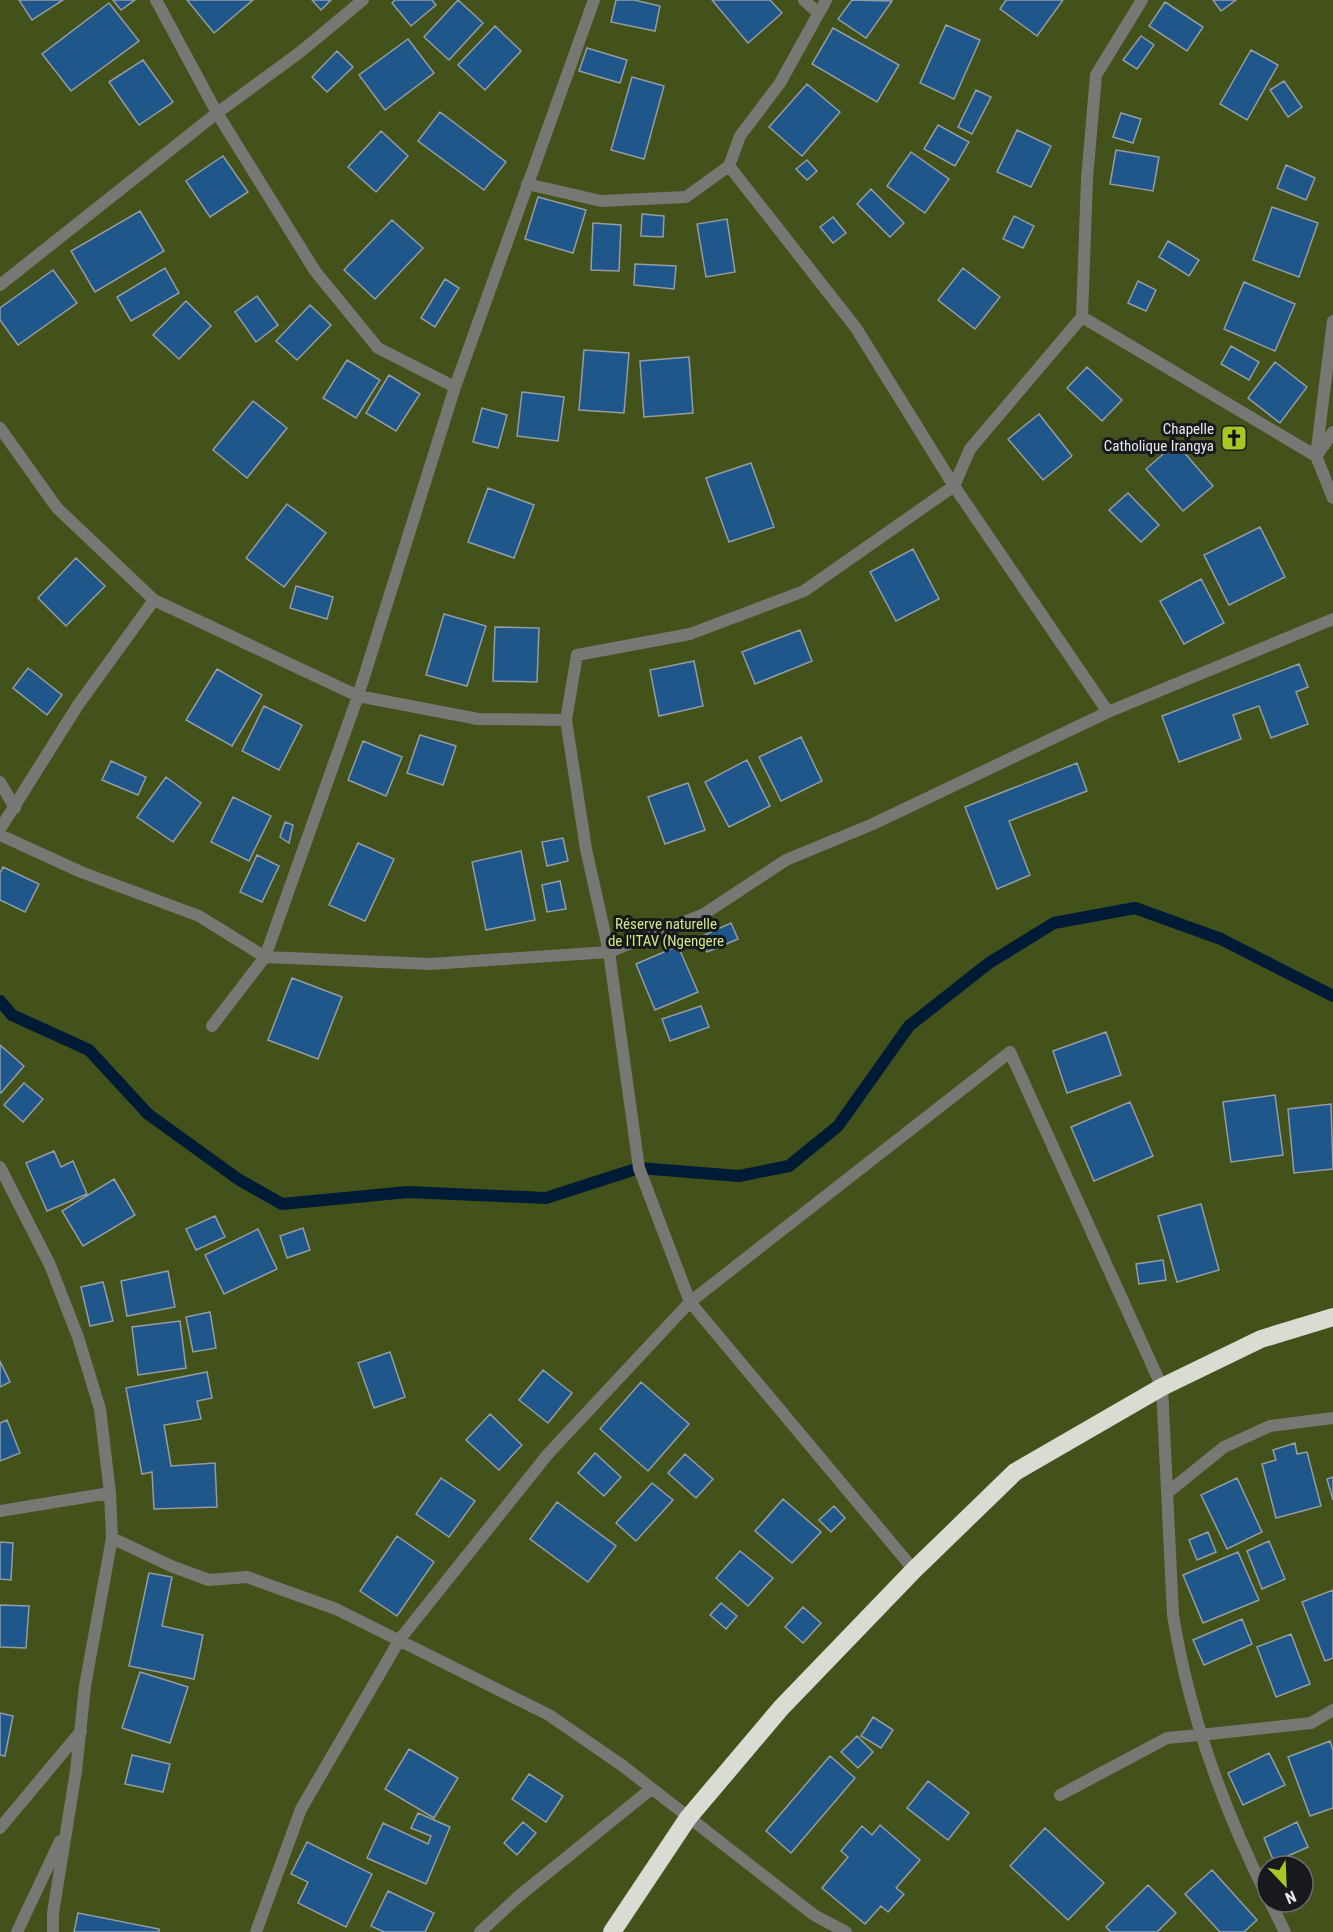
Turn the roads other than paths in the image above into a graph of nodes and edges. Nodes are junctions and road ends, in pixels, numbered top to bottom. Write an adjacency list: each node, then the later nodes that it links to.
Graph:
1 (156, 0): 8 (street)
2 (363, 0): 8 (street)
3 (594, 0): 10 (street)
4 (804, 0): 7 (street)
5 (826, 0): 7 (street)
6 (1142, 0): 12 (street)
7 (818, 13): 9 (street)
8 (217, 113): 11 (street); 14 (street)
9 (729, 166): 10 (street); 18 (street)
10 (527, 184): 14 (street)
11 (0, 285)
12 (1082, 316): 17 (street); 18 (street)
13 (1333, 321): 17 (street)
14 (455, 387): 22 (street)
15 (0, 428): 20 (street)
16 (1333, 432): 17 (street)
17 (1316, 456): 19 (street)
18 (954, 486): 23 (street); 24 (street)
19 (1333, 498)
20 (154, 600): 22 (street); 26 (street)
21 (1333, 619): 23 (street)
22 (358, 696): 24 (street); 30 (street)
23 (1108, 711): 29 (street)
24 (566, 720): 29 (street)
25 (0, 782): 26 (street)
26 (15, 808): 27 (street)
27 (0, 830)
28 (0, 836): 30 (street)
29 (609, 952): 30 (street); 33 (street)
30 (265, 957): 31 (street)
31 (213, 1026)
32 (0, 1167): 37 (street)
33 (690, 1302): 35 (street); 41 (street); 42 (street)
34 (1333, 1317): 35 (highway)
35 (1162, 1387): 38 (street); 41 (highway)
36 (1333, 1418): 38 (street)
37 (110, 1493): 39 (street); 40 (street)
38 (1167, 1493): 45 (street)
39 (0, 1511)
40 (112, 1538): 42 (street); 44 (street)
41 (914, 1570): 48 (highway)
42 (400, 1639): 46 (street); 55 (street)
43 (1333, 1710): 45 (street)
44 (81, 1731): 49 (street); 50 (street)
45 (1200, 1735): 47 (street); 51 (street)
46 (651, 1789): 48 (street); 56 (street)
47 (1060, 1795)
48 (688, 1818): 57 (highway); 58 (street)
49 (66, 1826): 53 (street); 54 (street)
50 (0, 1827)
51 (1255, 1871)
52 (1276, 1914): 59 (street)
53 (17, 1932)
54 (53, 1932)
55 (256, 1932)
56 (480, 1932)
57 (612, 1932)
58 (846, 1932)
59 (1285, 1932)

